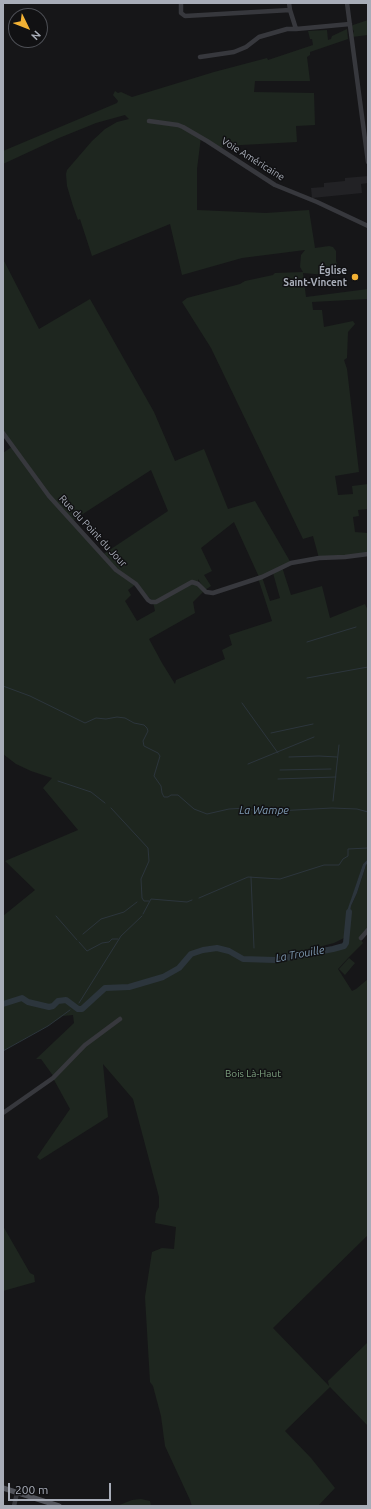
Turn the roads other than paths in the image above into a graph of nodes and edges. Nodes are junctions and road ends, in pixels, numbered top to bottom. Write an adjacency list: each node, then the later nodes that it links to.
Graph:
1 (181, 3): 4 (street)
2 (289, 3): 4 (street)
3 (347, 3): 5 (street)
4 (290, 10): 6 (street)
5 (350, 24): 6 (street); 9 (street)
6 (296, 29): 7 (street)
7 (200, 57)
8 (149, 121): 10 (street, Voie Américaine)
9 (368, 162)
10 (368, 226)
11 (3, 433): 12 (street, Rue du Point du Jour)
12 (368, 554)
13 (368, 930): 14 (street)
14 (361, 938)
15 (120, 1019): 16 (street)
16 (3, 1113)
17 (3, 1488): 18 (main road)
18 (17, 1493): 19 (street); 20 (main road)
19 (14, 1506)
20 (59, 1506)

